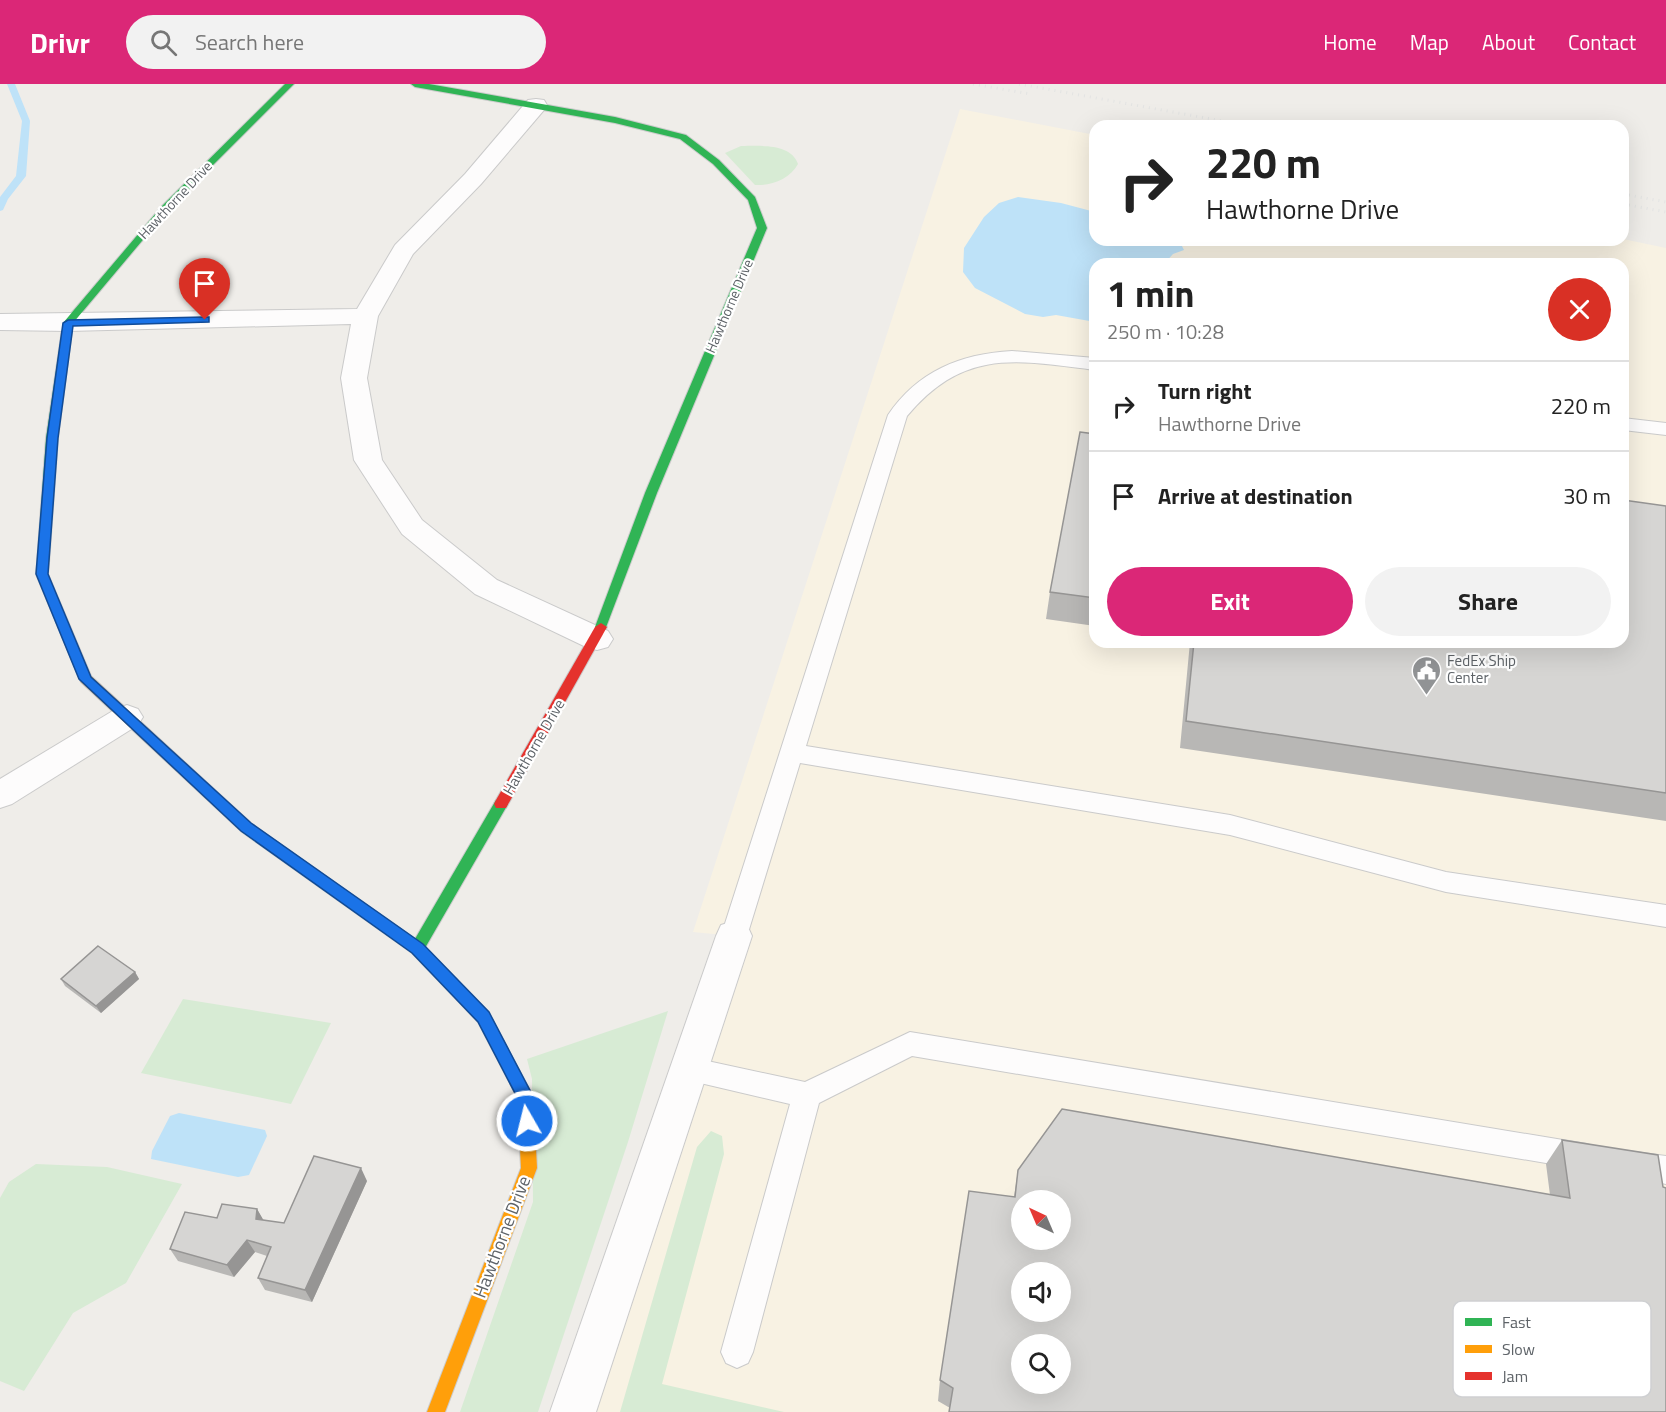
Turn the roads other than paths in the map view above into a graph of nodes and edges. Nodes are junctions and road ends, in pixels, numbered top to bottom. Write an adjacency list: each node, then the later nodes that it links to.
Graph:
1 (290, 84): 6 (street, Hawthorne Drive)
2 (415, 84): 3 (street, Hawthorne Drive)
3 (536, 105): 4 (street); 10 (street, Hawthorne Drive)
4 (365, 316): 6 (street); 10 (street)
5 (0, 322): 6 (street)
6 (68, 323): 11 (street, Hawthorne Drive)
7 (1089, 363): 12 (lane)
8 (1629, 425): 9 (lane)
9 (1666, 429)
10 (597, 639): 16 (street, Hawthorne Drive)
11 (126, 717): 13 (street); 16 (street, Hawthorne Drive)
12 (792, 753): 14 (lane); 15 (lane)
13 (0, 795)
14 (1666, 916)
15 (734, 936): 17 (street)
16 (417, 949): 21 (street, Hawthorne Drive)
17 (689, 1069): 18 (lane); 22 (street)
18 (807, 1095): 19 (lane); 20 (lane)
19 (1666, 1170)
20 (736, 1352)
21 (436, 1412)
22 (573, 1412)

